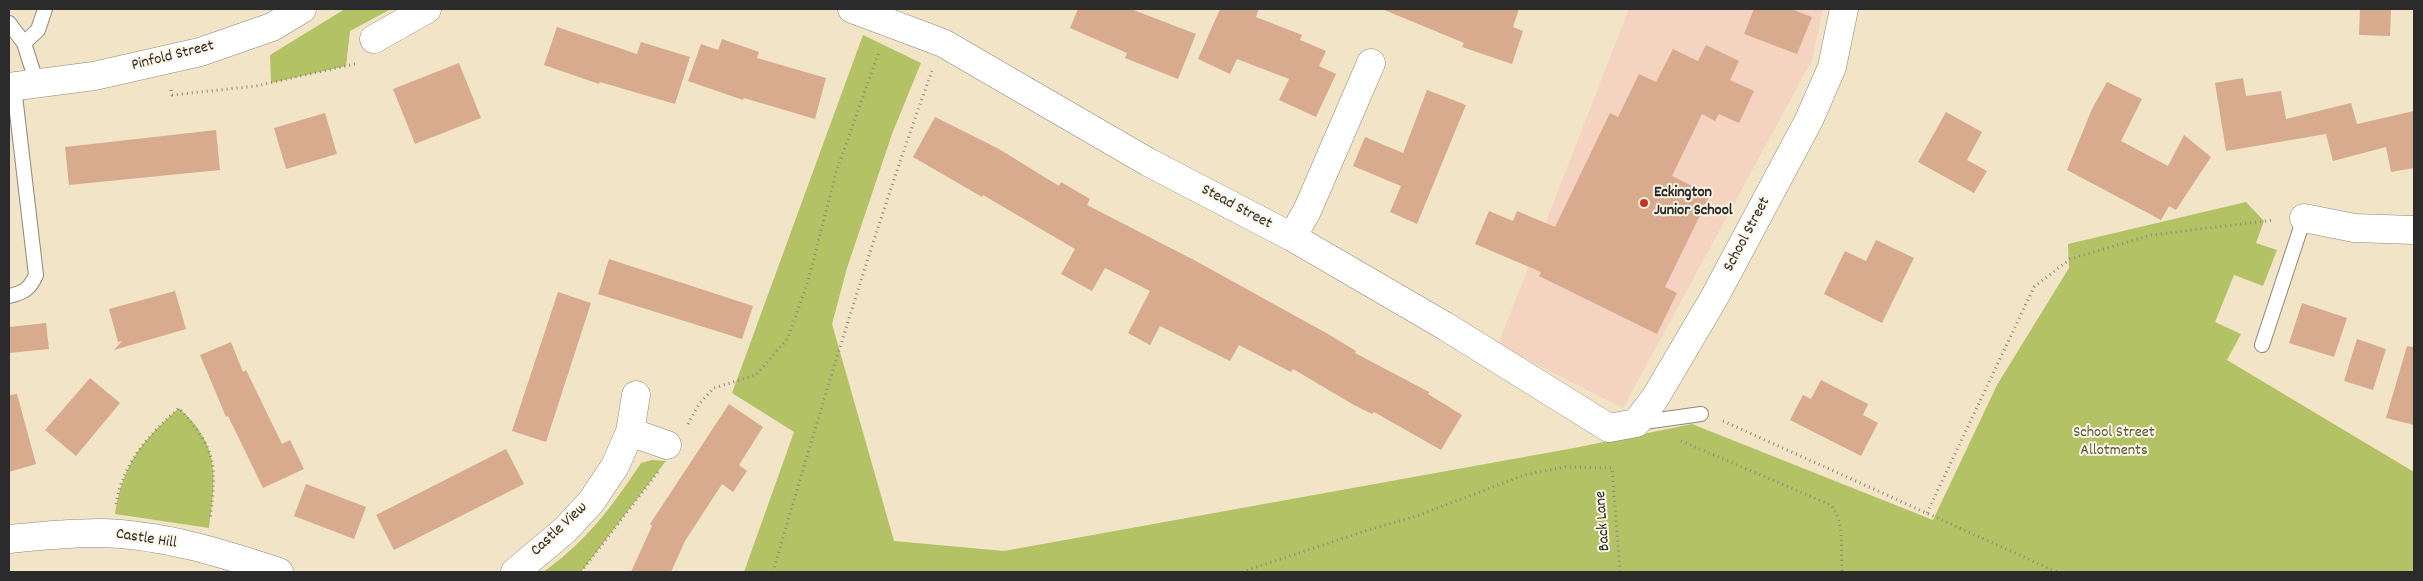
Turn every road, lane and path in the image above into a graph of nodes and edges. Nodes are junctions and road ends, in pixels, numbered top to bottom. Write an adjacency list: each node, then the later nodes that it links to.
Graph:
1 (45, 9): 10 (lane)
2 (302, 9): 11 (street, Pinfold Street)
3 (427, 9): 8 (street)
4 (852, 9): 7 (street, Stead Street)
5 (1844, 9): 21 (street, School Street)
6 (9, 23): 10 (lane)
7 (889, 23): 9 (street, Stead Street); 23 (path)
8 (374, 39): 11 (path)
9 (943, 42): 16 (street, Stead Street); 31 (path)
10 (24, 43): 13 (lane)
11 (164, 60): 13 (street, Pinfold Street)
12 (1371, 63): 16 (street)
13 (20, 86): 17 (lane)
14 (2304, 218): 15 (street); 18 (lane); 24 (path)
15 (2414, 230)
16 (1292, 237): 21 (street, Stead Street)
17 (9, 296)
18 (2262, 345)
19 (636, 394): 22 (street, Castle View)
20 (1701, 414): 21 (lane); 24 (path)
21 (1636, 423): 34 (path)
22 (630, 432): 23 (street); 29 (street, Castle View)
23 (671, 448): 30 (path)
24 (1927, 514): 35 (path)
25 (112, 534): 26 (street, Castle Hill); 27 (street, Castle Hill); 27 (path)
26 (9, 539)
27 (206, 550): 28 (street, Castle Hill)
28 (279, 572)
29 (515, 572)
30 (581, 572)
31 (773, 572)
32 (1242, 572): 33 (path, Back Lane)
33 (1620, 572)
34 (1842, 572)
35 (2056, 572)

